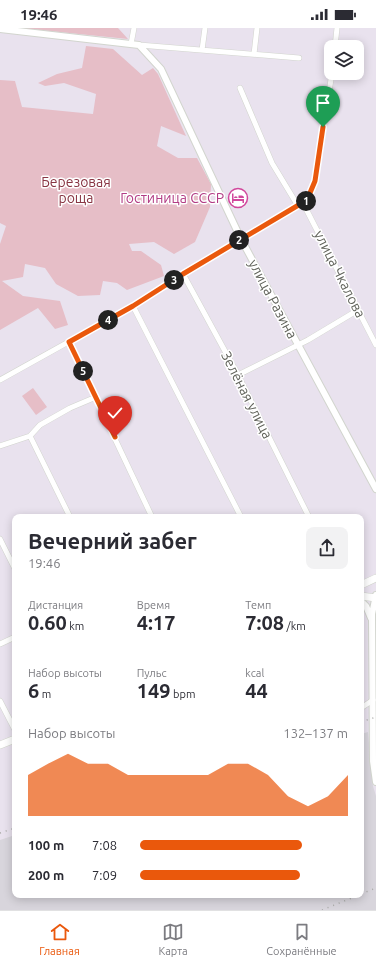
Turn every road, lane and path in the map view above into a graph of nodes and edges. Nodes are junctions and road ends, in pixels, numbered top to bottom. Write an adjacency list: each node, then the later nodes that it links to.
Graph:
1 (134, 28): 7 (street)
2 (205, 28): 9 (street)
3 (257, 28): 10 (street)
4 (337, 28): 6 (street)
5 (0, 29): 7 (street)
6 (336, 40)
7 (131, 44): 8 (street)
8 (139, 45): 9 (street); 16 (street, улица Разина)
9 (202, 50): 10 (street)
10 (254, 54): 11 (street)
11 (299, 58)
12 (331, 80): 14 (street)
13 (240, 88): 15 (street)
14 (303, 203): 15 (street); 19 (street, улица Чкалова)
15 (298, 206): 16 (street)
16 (240, 239): 17 (street); 21 (street, улица Разина)
17 (183, 274): 18 (street); 23 (street, Зелёная улица)
18 (133, 306): 20 (street); 31 (street)
19 (358, 310): 21 (street); 22 (street, улица Чкалова)
20 (69, 342): 24 (street); 25 (street)
21 (298, 345): 23 (street); 28 (street, улица Разина)
22 (376, 345)
23 (238, 375): 32 (street, Зелёная улица)
24 (0, 379)
25 (96, 397): 26 (street); 30 (street)
26 (30, 436): 27 (street); 29 (street)
27 (0, 446)
28 (376, 489)
29 (69, 514)
30 (151, 514)
31 (239, 514)
32 (308, 514)
33 (0, 539): 34 (street)
34 (12, 563)
35 (376, 578): 36 (main road)
36 (364, 584)
37 (364, 596): 38 (main road)
38 (376, 597): 41 (street)
39 (364, 604): 41 (street)
40 (376, 612): 41 (street)
41 (373, 624): 44 (street)
42 (12, 638): 43 (street)
43 (0, 644)
44 (373, 700): 46 (street); 50 (street)
45 (0, 701): 47 (street)
46 (364, 706)
47 (12, 724)
48 (12, 740): 49 (main road)
49 (0, 745)
50 (376, 782)

